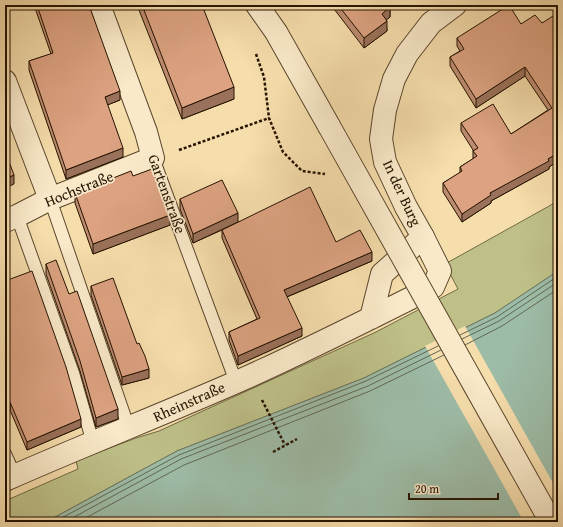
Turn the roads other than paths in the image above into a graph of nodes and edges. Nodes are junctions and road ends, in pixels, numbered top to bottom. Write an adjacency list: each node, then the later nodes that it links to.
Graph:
1 (99, 5): 5 (street, Gartenstraße)
2 (257, 5): 15 (street, bridge)
3 (455, 5): 8 (street, In der Burg)
4 (5, 80): 6 (street)
5 (163, 155): 6 (street, Hochstraße); 10 (lane, Gartenstraße)
6 (50, 200): 7 (street, Hochstraße); 11 (lane)
7 (11, 218): 12 (lane)
8 (422, 237): 9 (street); 9 (street, Rheinstraße)
9 (371, 318): 10 (street, Rheinstraße)
10 (243, 379): 11 (street, Rheinstraße)
11 (129, 428): 12 (street, Rheinstraße)
12 (93, 443): 14 (street, Rheinstraße)
13 (5, 454): 14 (lane)
14 (10, 478)
15 (551, 522)

